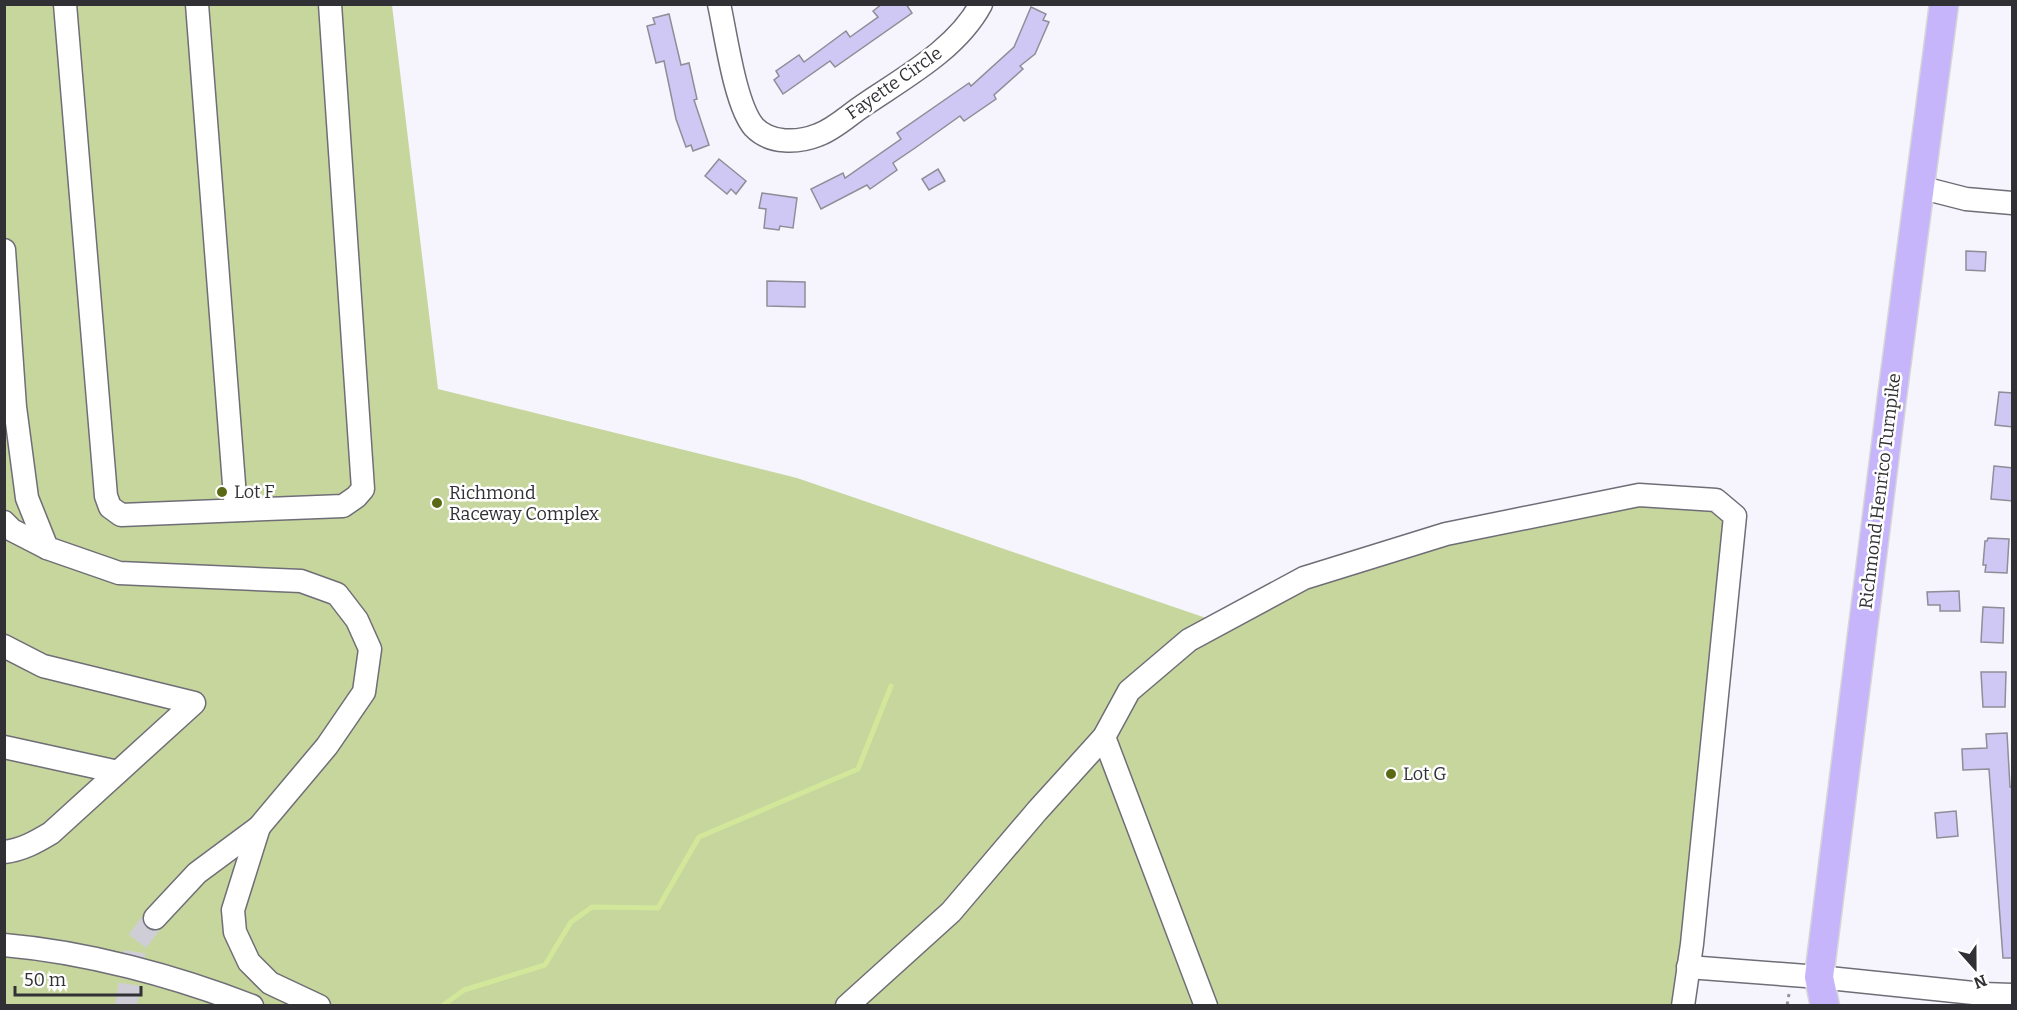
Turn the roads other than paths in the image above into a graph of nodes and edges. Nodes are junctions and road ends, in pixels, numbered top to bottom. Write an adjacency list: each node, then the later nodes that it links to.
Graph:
1 (65, 4): 10 (street)
2 (197, 4): 10 (street)
3 (330, 4): 10 (street)
4 (719, 4): 5 (street, Fayette Circle)
5 (981, 4)
6 (1944, 4): 7 (main road, Richmond Henrico Turnpike)
7 (1919, 187): 8 (street); 22 (main road, Richmond Henrico Turnpike)
8 (2013, 203)
9 (4, 250): 12 (street)
10 (236, 510)
11 (4, 522): 12 (street)
12 (47, 548): 17 (street)
13 (4, 646): 16 (street)
14 (1104, 737): 21 (street); 27 (street); 28 (street)
15 (4, 747): 16 (street)
16 (117, 772): 18 (street)
17 (259, 827): 19 (street); 26 (street)
18 (4, 852)
19 (155, 918)
20 (4, 945): 25 (street)
21 (1688, 967): 22 (street); 29 (street)
22 (1819, 977): 24 (street); 30 (main road, Richmond Henrico Turnpike); 31 (main road, Richmond Henrico Turnpike)
23 (2013, 995): 24 (street)
24 (1982, 1000)
25 (252, 1005)
26 (319, 1005)
27 (847, 1005)
28 (1206, 1005)
29 (1683, 1005)
30 (1804, 1005)
31 (1825, 1005)

